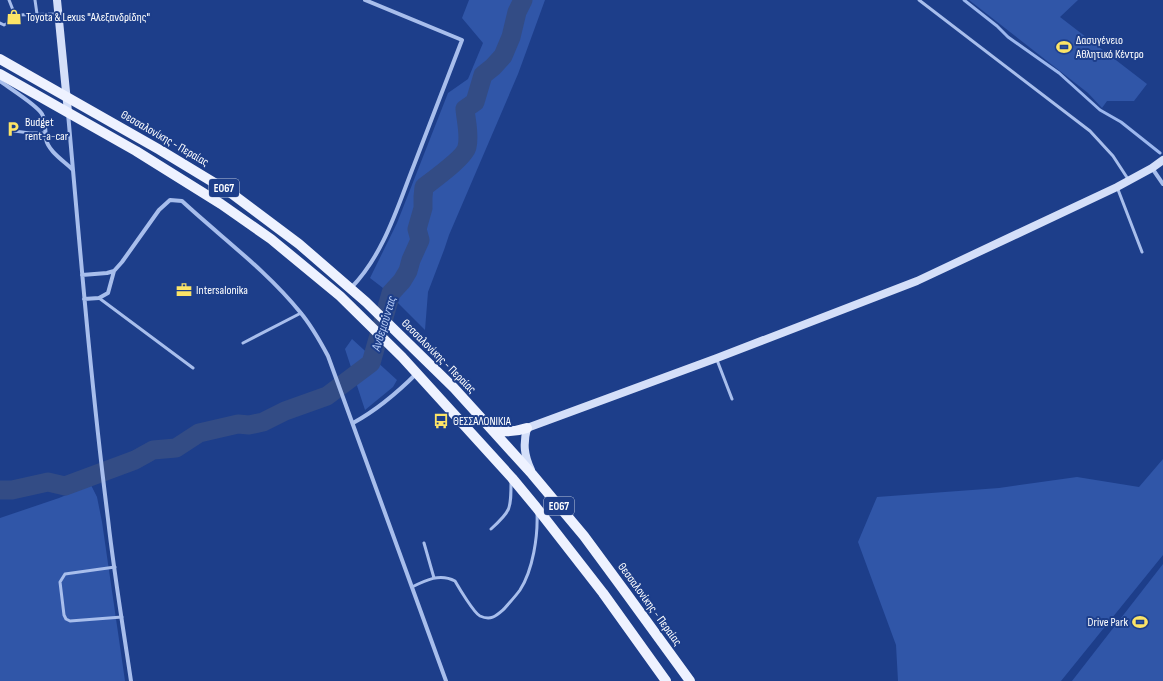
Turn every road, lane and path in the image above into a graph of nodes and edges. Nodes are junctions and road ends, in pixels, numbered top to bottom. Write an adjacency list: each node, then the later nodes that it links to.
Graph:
1 (9, 0): 8 (lane)
2 (35, 0): 6 (lane)
3 (57, 0): 7 (street)
4 (365, 0): 26 (street)
5 (918, 0): 20 (lane)
6 (37, 14): 7 (lane); 8 (lane)
7 (58, 14): 13 (street)
8 (15, 15): 9 (lane)
9 (0, 23)
10 (0, 59): 13 (main road, Θεσσαλονίκης - Περαίας / ΕΟ67)
11 (0, 74): 14 (main road, ΕΟ67)
12 (0, 81): 16 (street)
13 (66, 96): 14 (street); 26 (main road, Θεσσαλονίκης - Περαίας / ΕΟ67)
14 (68, 112): 19 (street); 33 (main road, ΕΟ67)
15 (14, 132): 16 (lane)
16 (46, 133): 19 (street)
17 (1163, 160): 18 (street)
18 (1152, 168): 20 (street); 21 (street)
19 (72, 169): 25 (street)
20 (1128, 181): 22 (street)
21 (1163, 184)
22 (1117, 187): 23 (lane); 31 (street)
23 (1142, 252)
24 (114, 271): 25 (street); 27 (street); 29 (street)
25 (82, 274): 28 (street)
26 (350, 288): 36 (main road, Θεσσαλονίκης - Περαίας / ΕΟ67)
27 (99, 298): 28 (street); 32 (lane)
28 (84, 299): 43 (street)
29 (301, 313): 30 (lane); 35 (street)
30 (243, 343)
31 (717, 358): 34 (lane); 37 (street)
32 (193, 368)
33 (417, 373): 35 (street); 39 (main road, ΕΟ67)
34 (732, 399)
35 (353, 423): 45 (street)
36 (492, 428): 37 (main road); 38 (main road, Θεσσαλονίκης - Περαίας / ΕΟ67)
37 (527, 428): 38 (street)
38 (532, 474): 50 (main road, Θεσσαλονίκης - Περαίας / ΕΟ67)
39 (512, 478): 40 (main road, ΕΟ67); 41 (lane)
40 (536, 507): 44 (lane); 49 (main road, ΕΟ67)
41 (490, 529)
42 (424, 543): 44 (lane)
43 (115, 567): 46 (street); 46 (lane)
44 (434, 578): 45 (lane)
45 (412, 587): 48 (street)
46 (122, 617): 47 (street)
47 (131, 681)
48 (446, 681)
49 (666, 681)
50 (690, 681)

